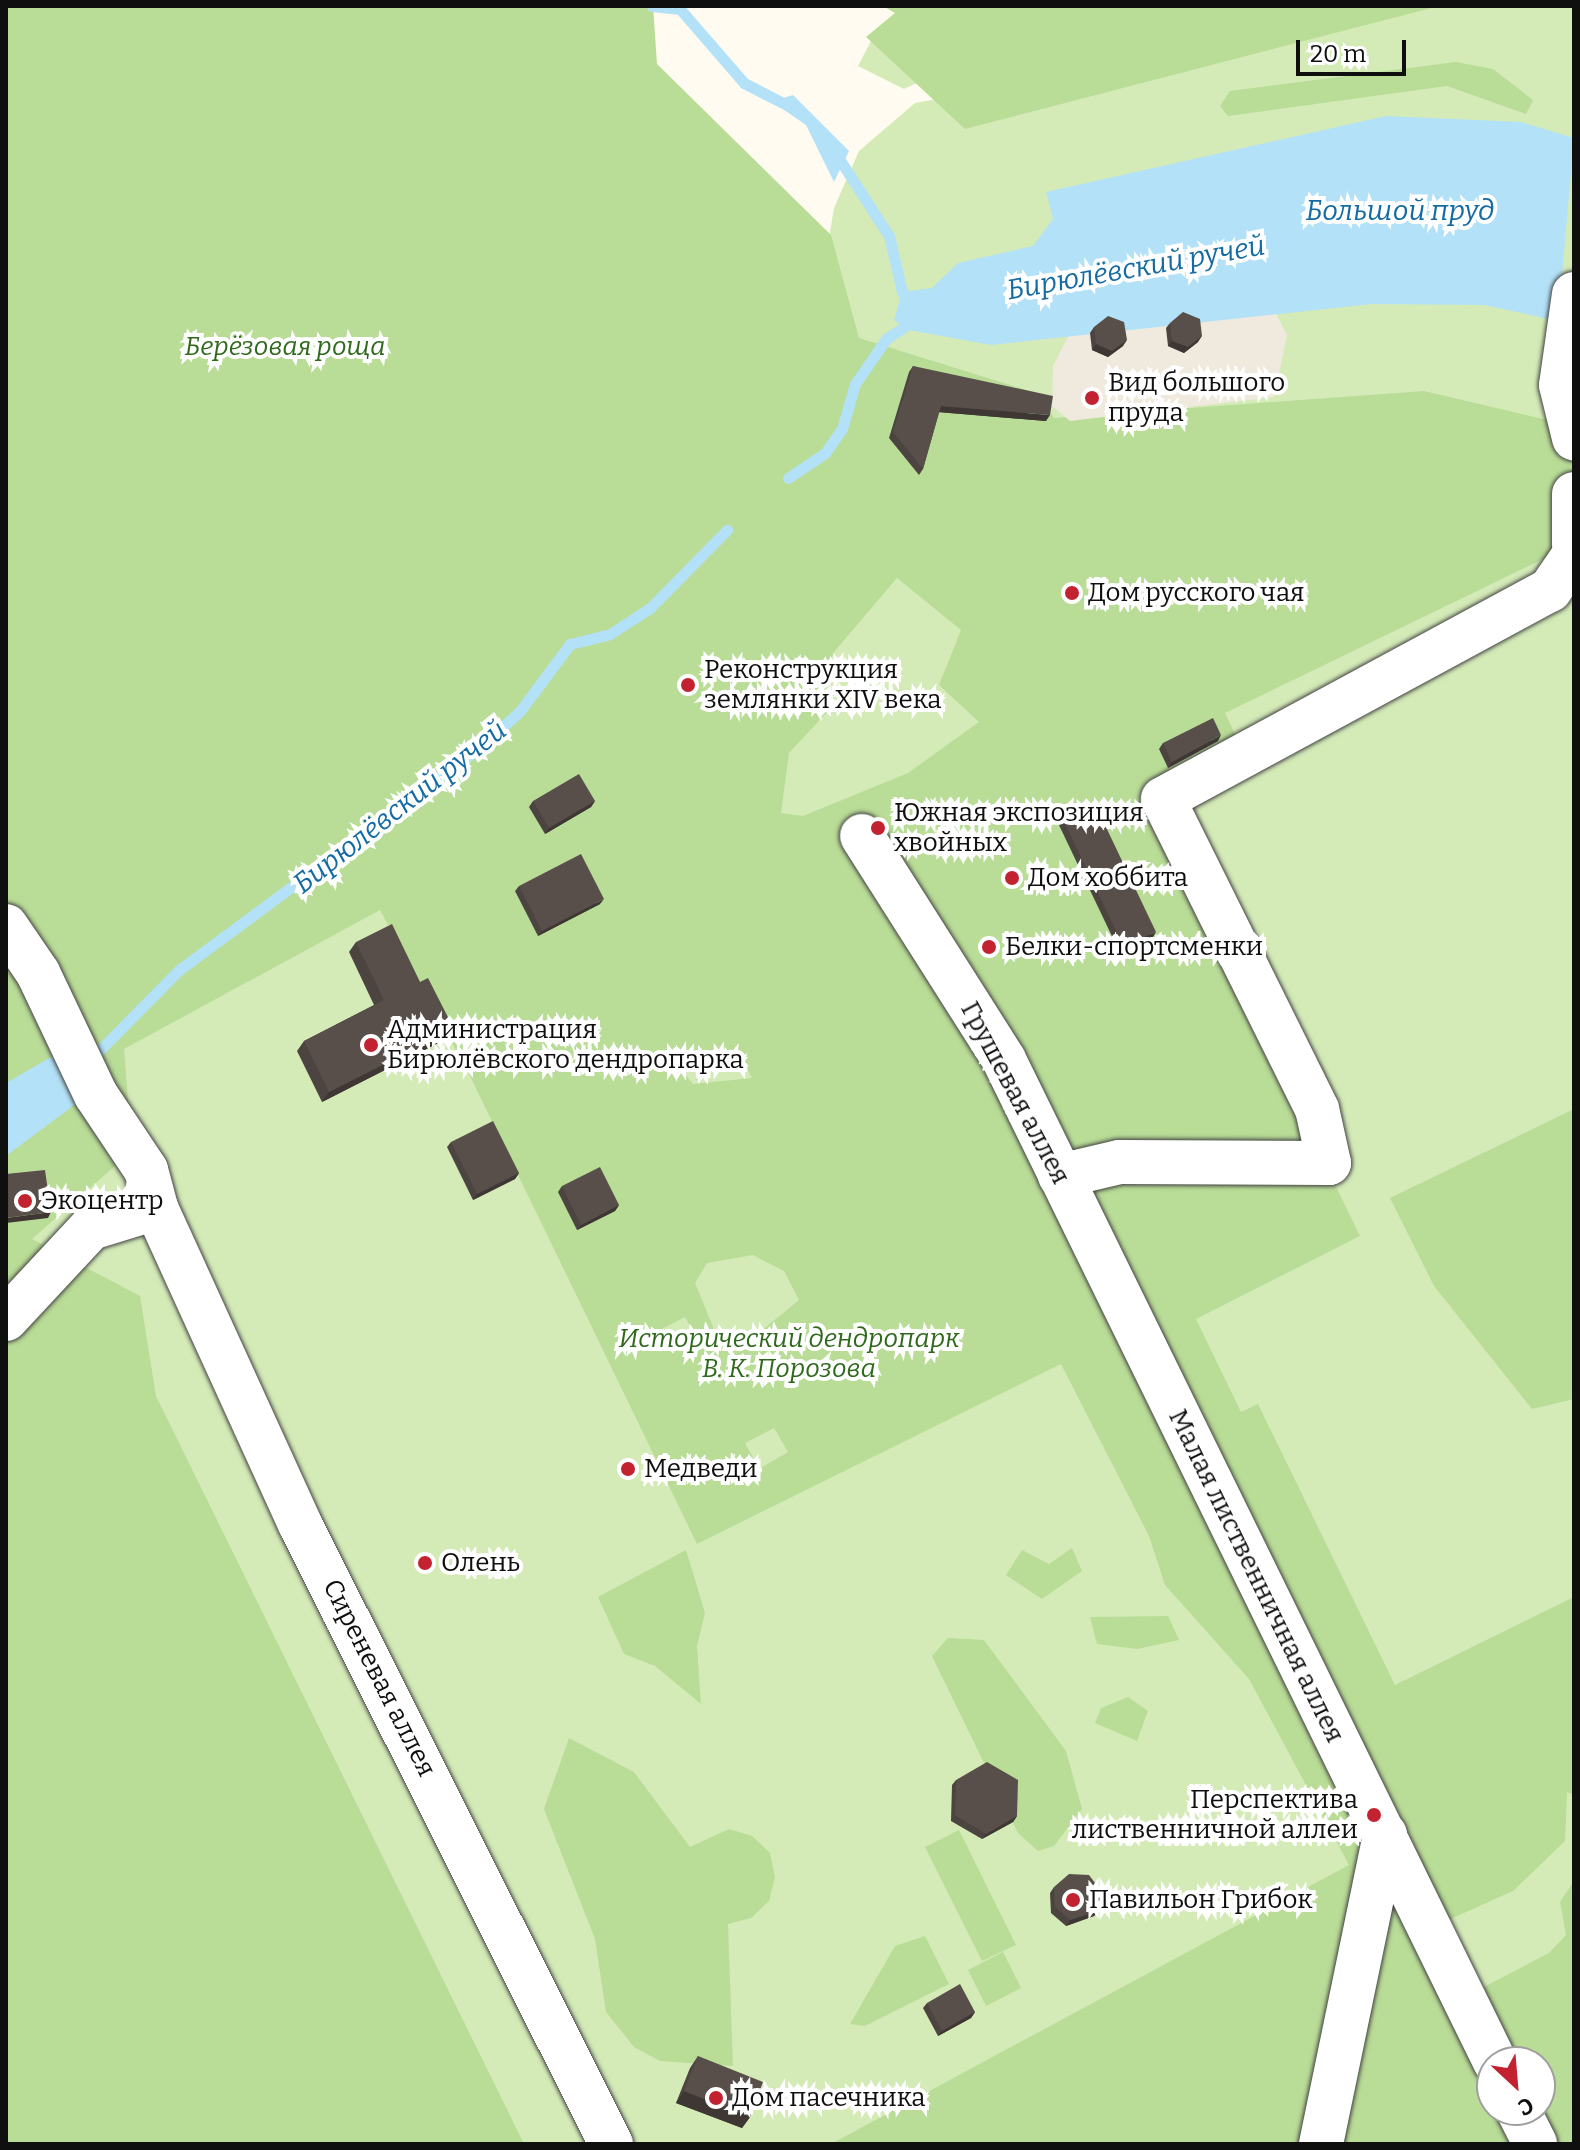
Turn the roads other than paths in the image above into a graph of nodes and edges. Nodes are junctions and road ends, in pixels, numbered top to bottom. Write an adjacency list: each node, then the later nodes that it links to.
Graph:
1 (1574, 294): 2 (lane)
2 (1574, 438)
3 (1574, 494): 4 (lane)
4 (1574, 545)
5 (1574, 555): 8 (lane)
6 (862, 836): 8 (lane, Грушевая аллея)
7 (6, 926): 9 (lane, Сиреневая аллея)
8 (1060, 1176): 12 (lane, Грушевая аллея)
9 (156, 1208): 10 (lane); 11 (lane, Сиреневая аллея)
10 (91, 1228): 11 (lane); 13 (lane)
11 (183, 1258): 17 (lane, Сиреневая аллея)
12 (1128, 1316): 14 (lane, Малая лиственничная аллея)
13 (6, 1319)
14 (1385, 1835): 15 (lane, Малая лиственничная аллея); 18 (lane)
15 (1487, 2046)
16 (1526, 2126): 19 (lane)
17 (611, 2144)
18 (1321, 2144)
19 (1535, 2144)

